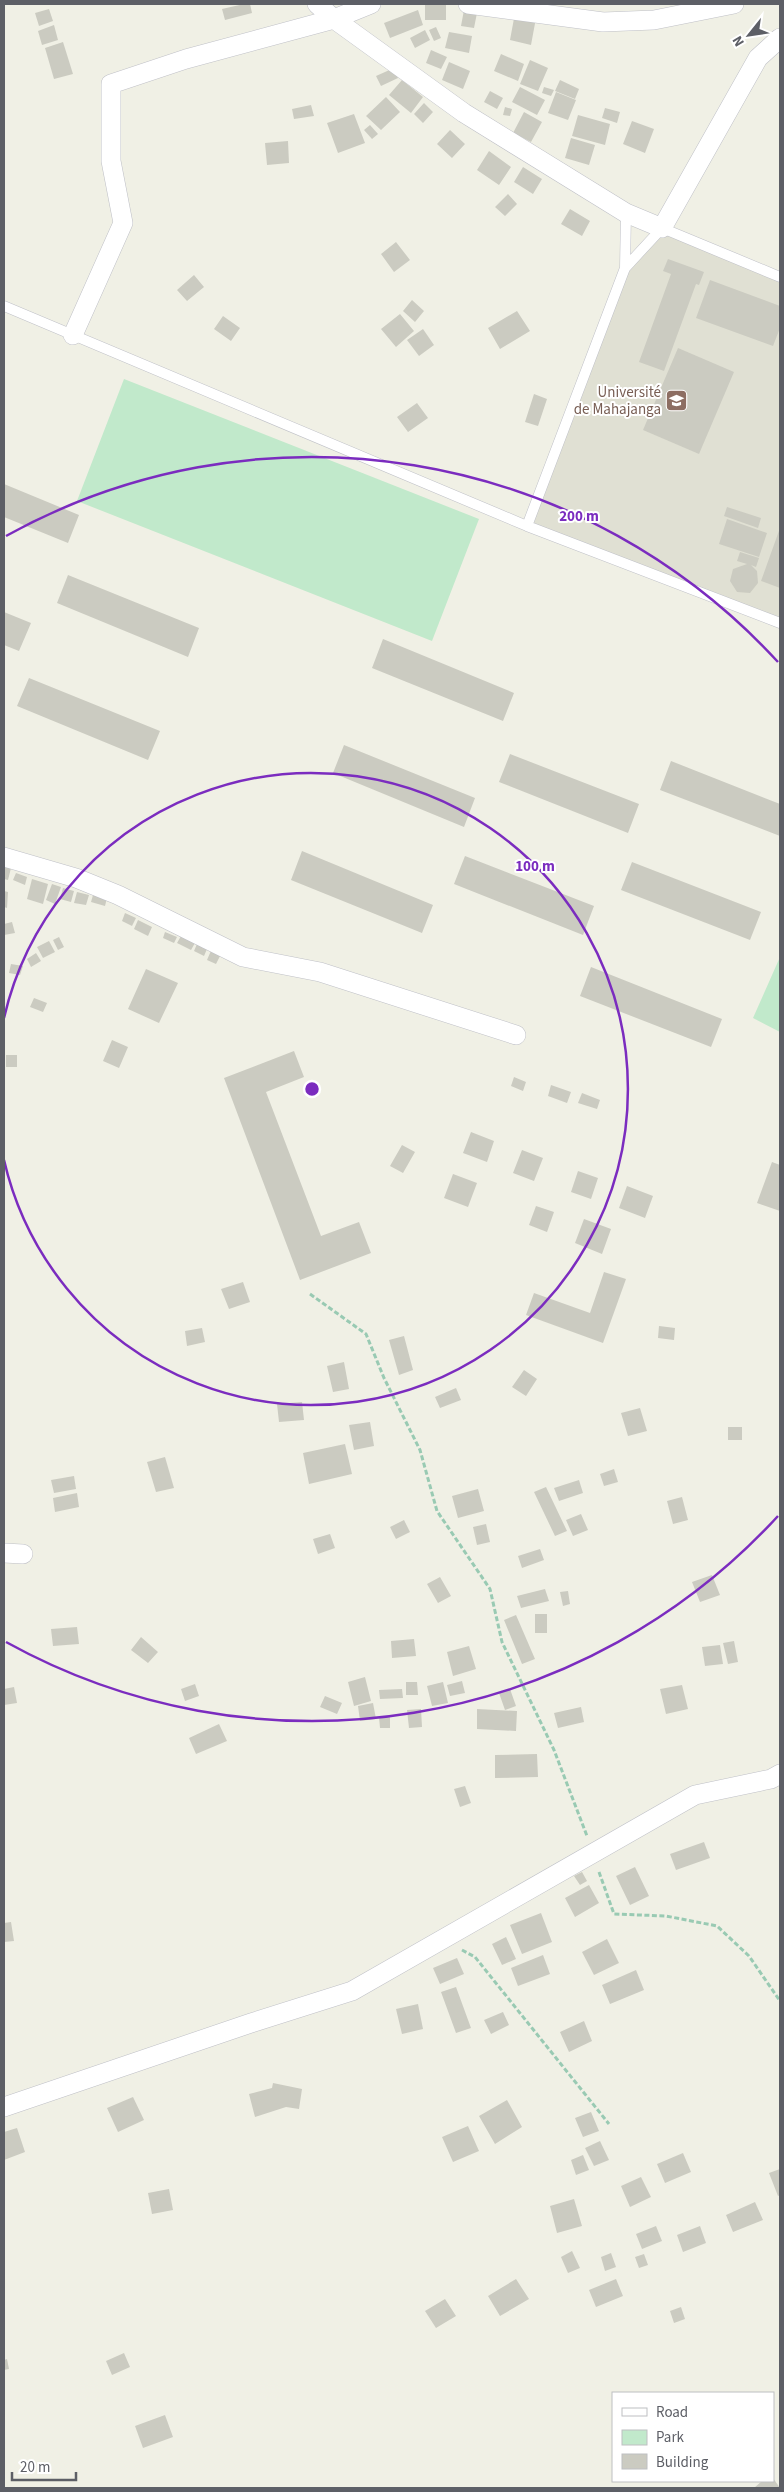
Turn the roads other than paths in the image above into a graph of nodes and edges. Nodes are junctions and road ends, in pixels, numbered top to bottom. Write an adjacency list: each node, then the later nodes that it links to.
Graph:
1 (317, 4): 5 (street)
2 (371, 4): 5 (street)
3 (468, 4): 4 (street)
4 (734, 4)
5 (334, 19): 7 (street); 12 (street)
6 (780, 38): 8 (street)
7 (626, 212): 8 (street); 9 (lane)
8 (662, 228): 9 (lane); 10 (lane)
9 (625, 268): 13 (lane)
10 (780, 276)
11 (4, 306): 12 (lane)
12 (73, 335): 13 (lane)
13 (527, 526): 14 (lane)
14 (780, 623)
15 (4, 857): 16 (street)
16 (516, 1034)
17 (4, 1553): 18 (street)
18 (23, 1554)
19 (780, 1774): 20 (street)
20 (4, 2107)

